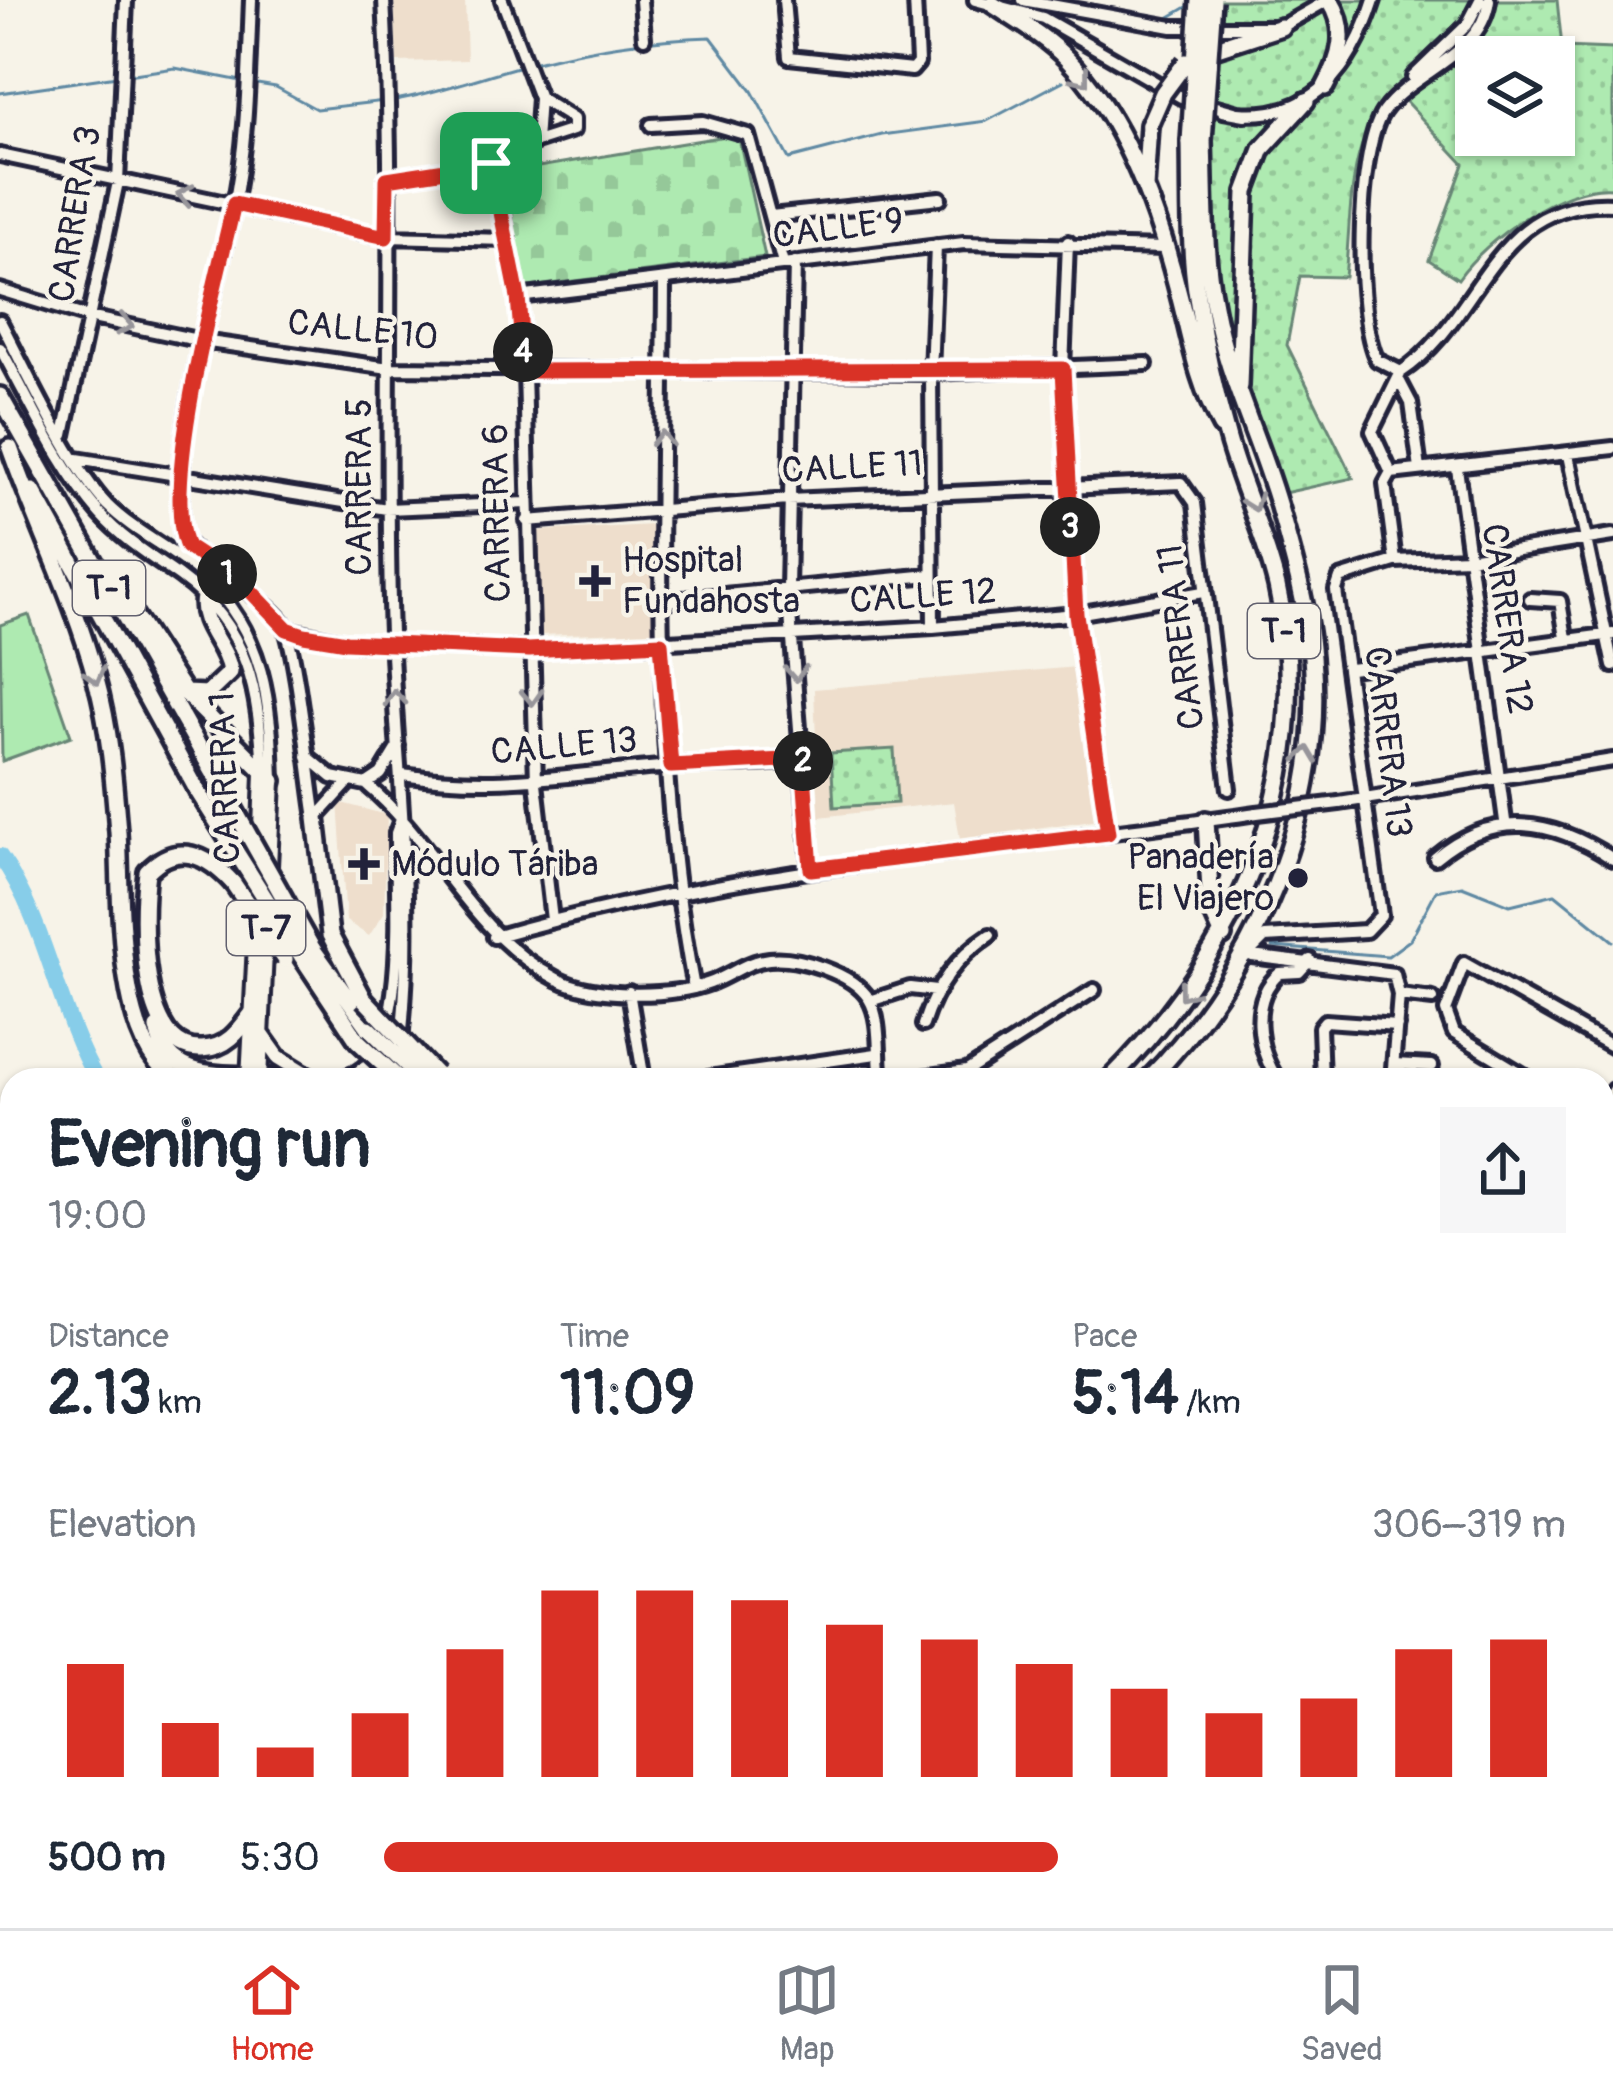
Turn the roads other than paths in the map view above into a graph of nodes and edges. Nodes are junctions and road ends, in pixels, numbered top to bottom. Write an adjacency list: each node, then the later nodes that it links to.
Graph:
1 (126, 0): 27 (street, CARRERA 3)
2 (250, 0): 30 (street)
3 (384, 0): 26 (street, CARRERA 5)
4 (502, 0): 19 (street)
5 (641, 0): 17 (street)
6 (784, 0): 7 (street)
7 (916, 0)
8 (975, 0): 14 (street)
9 (1022, 0): 16 (street)
10 (1199, 0): 23 (highway, T-1, bridge)
11 (1213, 0): 23 (highway, T-1, bridge)
12 (1374, 0): 18 (street)
13 (1484, 0): 53 (street)
14 (992, 4): 20 (street); 28 (highway, one-way to 28)
15 (1332, 4): 16 (street); 18 (highway)
16 (1281, 27): 28 (highway, bridge)
17 (644, 38)
18 (1325, 87): 20 (street)
19 (539, 98): 22 (street); 22 (street)
20 (1306, 101): 54 (highway)
21 (651, 125): 32 (street)
22 (536, 142): 25 (street)
23 (1197, 142): 54 (highway, T-1); 58 (highway, T-1)
24 (0, 155): 27 (street)
25 (491, 163): 26 (street); 34 (street, CARRERA 6)
26 (387, 179): 33 (street, CARRERA 5)
27 (118, 182): 30 (street, one-way to 27); 42 (street, CARRERA 3)
28 (1146, 193): 37 (highway)
29 (940, 198): 32 (street)
30 (234, 204): 33 (street); 44 (street)
31 (1613, 204): 53 (street)
32 (772, 216): 38 (street)
33 (386, 237): 34 (street); 47 (street, CARRERA 5)
34 (508, 240): 41 (street, CARRERA 6)
35 (1068, 242): 36 (street, CALLE 9); 37 (street, CALLE 9); 49 (street)
36 (936, 246): 38 (street, CALLE 9); 52 (street)
37 (1165, 248): 58 (highway)
38 (789, 263): 39 (street, CALLE 9); 48 (street)
39 (664, 281): 41 (street, CALLE 9); 51 (street)
40 (6, 293): 42 (street, CALLE 10)
41 (518, 297): 50 (street, CARRERA 6)
42 (88, 317): 44 (street, CALLE 10, one-way to 44); 57 (street, CARRERA 3)
43 (0, 321): 57 (street, CARRERA 1)
44 (202, 341): 47 (street, CALLE 10); 66 (street)
45 (0, 348): 83 (street, CARRERA 1)
46 (1146, 364): 49 (street, CALLE 10)
47 (389, 368): 50 (street, CALLE 10); 72 (street, CARRERA 5)
48 (796, 368): 51 (street, CALLE 10); 52 (street, CALLE 10); 70 (street)
49 (1063, 369): 52 (street, CALLE 10); 68 (street)
50 (524, 371): 51 (street, CALLE 10); 71 (street, CARRERA 6)
51 (663, 371): 73 (street, one-way to 51)
52 (931, 373): 69 (street)
53 (1401, 377): 64 (street); 65 (street)
54 (1239, 395): 128 (highway, T-1, one-way to 54)
55 (0, 396): 77 (highway, T-1)
56 (0, 430): 59 (highway, T-1)
57 (64, 435): 62 (street, CARRERA 1)
58 (1229, 441): 123 (highway, T-1, one-way to 123)
59 (10, 448): 125 (highway, T-1, bridge); 146 (highway, one-way to 146)
60 (1613, 448): 61 (street)
61 (1568, 455): 63 (street); 76 (street)
62 (77, 460): 66 (street); 105 (street, CARRERA 1)
63 (1457, 468): 64 (street); 78 (street, CARRERA 12)
64 (1420, 469): 65 (street)
65 (1391, 472): 79 (street)
66 (182, 477): 72 (street); 88 (street)
67 (1181, 483): 68 (street, CALLE 11); 82 (street, CARRERA 11)
68 (1068, 488): 69 (street, CALLE 11); 86 (street)
69 (930, 493): 70 (street, CALLE 11); 80 (street)
70 (788, 500): 73 (street, CALLE 11); 81 (street)
71 (527, 503): 72 (street); 74 (street, CARRERA 6)
72 (387, 509): 93 (street, CARRERA 5)
73 (660, 514): 74 (street, CALLE 11); 85 (street)
74 (527, 521): 94 (street, CARRERA 6)
75 (1613, 535): 76 (street)
76 (1587, 539): 78 (street); 90 (street)
77 (90, 554): 98 (highway); 125 (highway, T-1, bridge)
78 (1468, 558): 79 (street); 95 (street, CARRERA 12)
79 (1395, 561): 97 (street, CARRERA 13)
80 (931, 575): 81 (street); 87 (street)
81 (788, 588): 85 (street); 89 (street)
82 (1204, 592): 86 (street, CALLE 12); 110 (street, CARRERA 11)
83 (204, 597): 98 (highway); 105 (street, CARRERA 1)
84 (1530, 599): 91 (street)
85 (663, 601): 92 (street)
86 (1076, 614): 87 (street, CALLE 12); 116 (street)
87 (933, 627): 89 (street, CALLE 12)
88 (287, 629): 93 (street, CALLE 12); 100 (street)
89 (793, 634): 92 (street, CALLE 12); 101 (street, one-way to 101)
90 (1610, 635): 91 (street); 96 (street)
91 (1566, 638): 95 (street)
92 (661, 643): 94 (street, CALLE 12); 103 (street)
93 (391, 644): 94 (street, CALLE 12); 99 (street, CARRERA 5, one-way to 93)
94 (529, 650): 108 (street, CARRERA 6, one-way to 108)
95 (1483, 650): 97 (street); 106 (street, CARRERA 12)
96 (1613, 666)
97 (1350, 669): 111 (street, CARRERA 13)
98 (185, 693): 105 (highway)
99 (399, 743): 104 (street, CARRERA 5); 109 (street)
100 (308, 756): 107 (street); 113 (street)
101 (803, 759): 103 (street, CALLE 13); 119 (street)
102 (1613, 760): 106 (street)
103 (671, 766): 108 (street, CALLE 13); 120 (street)
104 (402, 775): 108 (street, CALLE 13); 112 (street, CARRERA 5)
105 (268, 777): 136 (main road, CARRERA 1); 140 (main road, T-7)
106 (1497, 779): 111 (street); 115 (street, CARRERA 12)
107 (348, 783): 109 (street); 113 (street)
108 (536, 783): 121 (street, CARRERA 6)
109 (366, 784): 112 (street)
110 (1228, 789)
111 (1368, 799): 114 (street, bridge); 126 (street, CARRERA 13)
112 (403, 814): 124 (street); 151 (street); 152 (street)
113 (316, 818): 155 (highway, bridge)
114 (1205, 820): 116 (street); 123 (highway)
115 (1505, 821): 117 (street); 118 (street)
116 (1108, 833): 119 (street)
117 (1435, 858)
118 (1613, 860)
119 (811, 869): 120 (street)
120 (675, 891): 121 (street); 129 (street)
121 (552, 920): 124 (street)
122 (990, 935): 131 (street)
123 (1223, 936): 160 (highway, T-1, one-way to 160)
124 (494, 937): 132 (street)
125 (299, 954): 137 (highway, bridge); 141 (highway, T-1); 141 (highway, T-1)
126 (1252, 956): 127 (street); 128 (street)
127 (1310, 960): 133 (street); 162 (street)
128 (1237, 964): 161 (highway, T-1)
129 (694, 988): 132 (street); 135 (street)
130 (1094, 990): 159 (street)
131 (936, 991): 135 (street); 138 (street)
132 (629, 992): 156 (street)
133 (1399, 995): 134 (street); 139 (street)
134 (1433, 999)
135 (870, 1001): 143 (street)
136 (253, 1012): 137 (highway); 148 (main road, CARRERA 1)
137 (155, 1015): 147 (highway)
138 (922, 1025)
139 (1396, 1026): 144 (street); 163 (street)
140 (262, 1033): 149 (main road, T-7); 150 (main road)
141 (363, 1035): 153 (highway, T-1, bridge); 154 (highway, T-1, bridge)
142 (1613, 1048): 165 (street)
143 (876, 1054): 157 (street); 158 (street)
144 (1394, 1064): 145 (street); 164 (street)
145 (1432, 1066)
146 (162, 1068)
147 (185, 1068)
148 (255, 1068)
149 (257, 1068)
150 (296, 1068)
151 (364, 1068)
152 (386, 1068)
153 (390, 1068)
154 (417, 1068)
155 (424, 1068)
156 (642, 1068)
157 (779, 1068)
158 (878, 1068)
159 (972, 1068)
160 (1120, 1068)
161 (1159, 1068)
162 (1273, 1068)
163 (1322, 1068)
164 (1394, 1068)
165 (1512, 1068)

